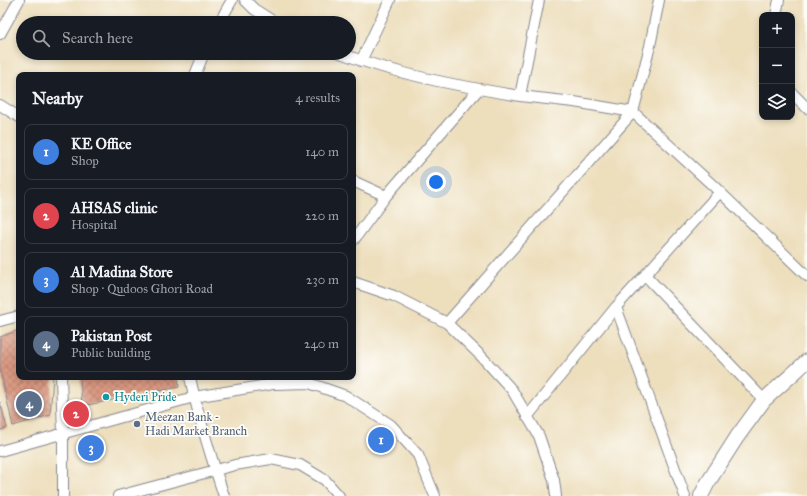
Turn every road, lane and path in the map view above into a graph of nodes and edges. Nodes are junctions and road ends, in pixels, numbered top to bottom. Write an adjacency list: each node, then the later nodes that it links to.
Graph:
1 (19, 0): 11 (street)
2 (232, 0): 9 (street)
3 (245, 0): 10 (street)
4 (390, 0): 14 (street)
5 (538, 0): 17 (street)
6 (659, 0): 21 (street)
7 (778, 0): 8 (street)
8 (776, 12)
9 (223, 16)
10 (264, 16)
11 (0, 34)
12 (356, 59): 14 (street)
13 (201, 60): 15 (street)
14 (361, 61): 16 (street)
15 (196, 72)
16 (478, 90): 17 (street); 25 (street)
17 (520, 96): 21 (street)
18 (795, 96): 20 (street)
19 (0, 105): 22 (street)
20 (807, 108)
21 (633, 112): 24 (street); 33 (street)
22 (16, 115)
23 (356, 182): 25 (street)
24 (720, 192): 27 (street); 28 (street)
25 (386, 196): 26 (street)
26 (356, 237)
27 (645, 275): 30 (street); 38 (street)
28 (807, 276)
29 (356, 283): 33 (street)
30 (616, 306): 39 (street); 49 (street)
31 (16, 317): 32 (street)
32 (0, 321)
33 (447, 323): 39 (street)
34 (807, 360): 38 (street)
35 (61, 380): 40 (street)
36 (191, 380): 37 (street)
37 (194, 397): 40 (street); 42 (street); 47 (street)
38 (764, 400): 50 (street)
39 (528, 417): 48 (street)
40 (63, 433): 41 (street); 43 (street)
41 (0, 450)
42 (215, 470): 44 (street); 45 (street); 46 (street)
43 (63, 496)
44 (118, 496)
45 (224, 496)
46 (339, 496)
47 (435, 496)
48 (556, 496)
49 (685, 496)
50 (701, 496)

